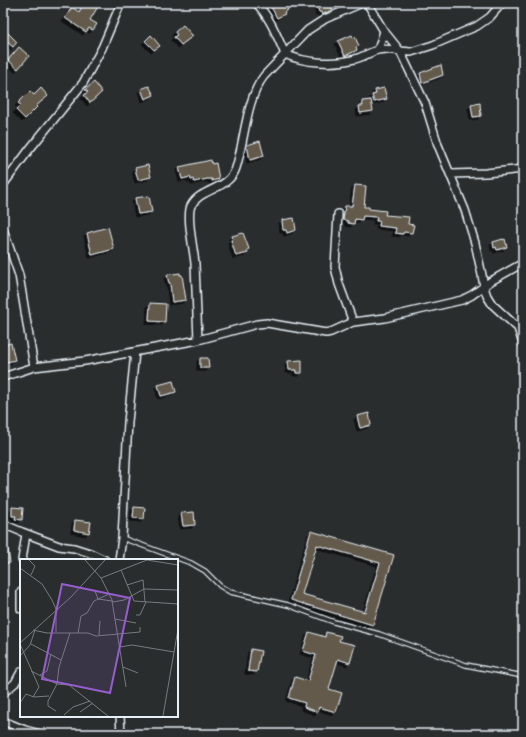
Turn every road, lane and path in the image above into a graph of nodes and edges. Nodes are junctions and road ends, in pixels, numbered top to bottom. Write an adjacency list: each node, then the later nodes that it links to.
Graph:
1 (121, 3): 12 (street)
2 (256, 3): 9 (street)
3 (362, 3): 9 (street)
4 (367, 3): 6 (street)
5 (502, 3): 8 (street)
6 (384, 31): 7 (street); 8 (street)
7 (378, 50): 8 (street); 9 (street)
8 (400, 51): 11 (street)
9 (285, 54): 18 (street)
10 (523, 169): 11 (street)
11 (450, 174): 16 (street)
12 (3, 185)
13 (338, 214): 17 (street)
14 (3, 229): 21 (street)
15 (523, 263): 16 (street)
16 (484, 287): 17 (street); 19 (street)
17 (353, 322): 18 (street)
18 (198, 340): 20 (street)
19 (523, 344)
20 (135, 352): 21 (street); 25 (street)
21 (34, 367): 22 (street)
22 (3, 377)
23 (3, 524): 24 (street)
24 (26, 534): 26 (street); 27 (street)
25 (122, 538): 28 (street); 30 (lane)
26 (22, 559)
27 (103, 559)
28 (119, 559)
29 (20, 674): 31 (street)
30 (523, 676)
31 (3, 693)
32 (120, 717): 35 (street)
33 (3, 721): 34 (street)
34 (40, 734)
35 (121, 734)

